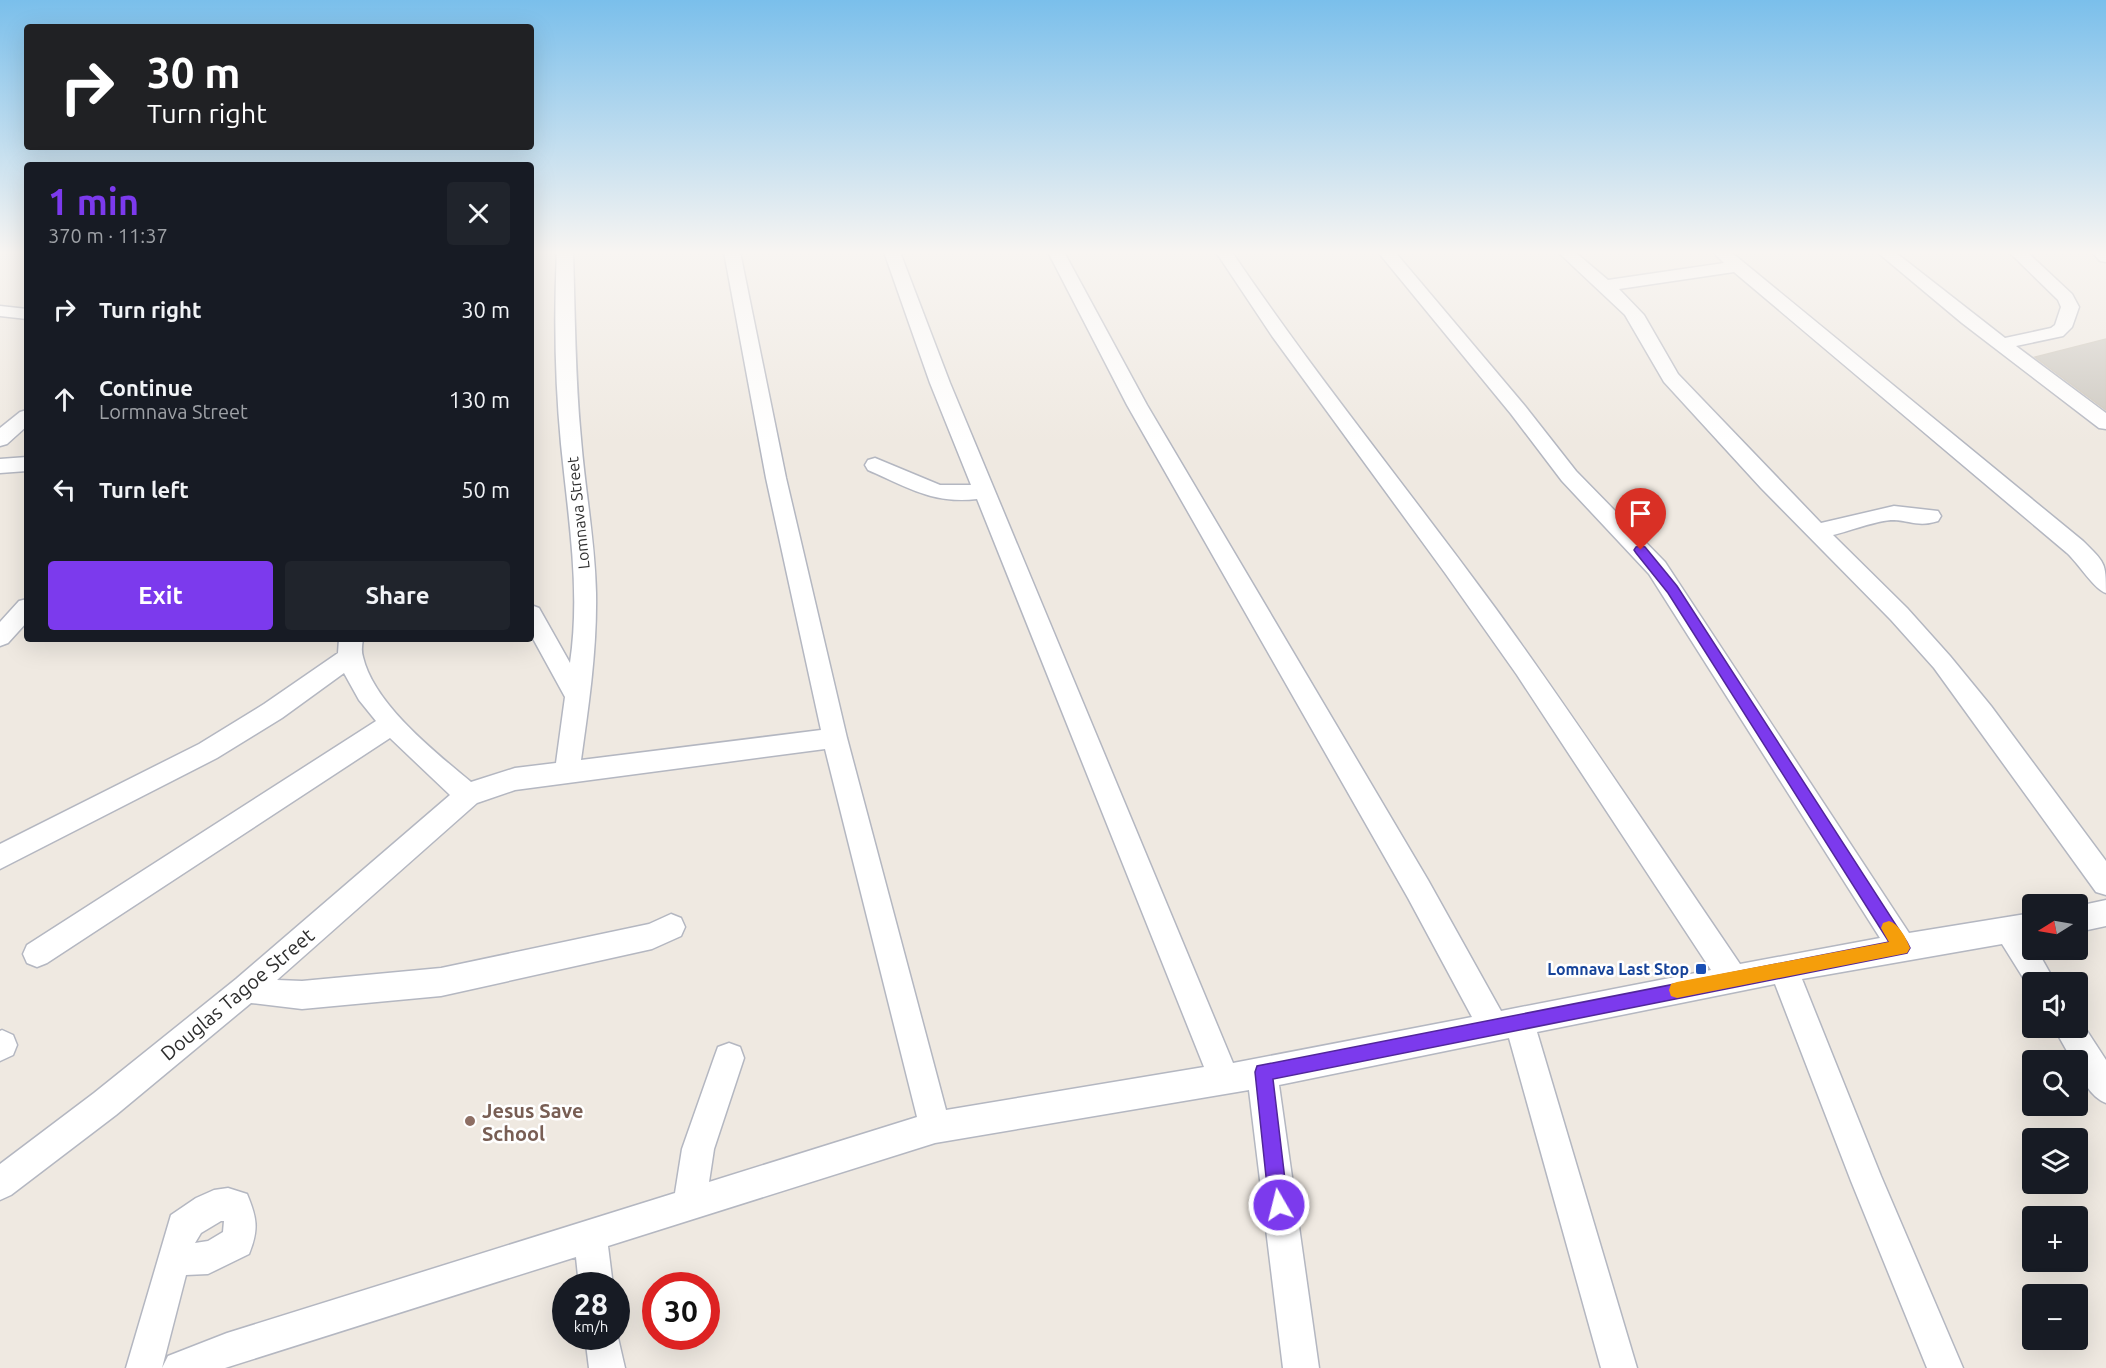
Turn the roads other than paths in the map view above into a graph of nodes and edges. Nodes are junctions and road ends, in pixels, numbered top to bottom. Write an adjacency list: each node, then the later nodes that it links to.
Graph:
1 (566, 316): 26 (street, Lomnava Street)
2 (744, 316): 28 (street)
3 (915, 316): 18 (street)
4 (1090, 316): 43 (street)
5 (1267, 316): 41 (street)
6 (1439, 316): 37 (street)
7 (1635, 316): 20 (street)
8 (1798, 316): 21 (street)
9 (1966, 316): 11 (street)
10 (2067, 316): 11 (street)
11 (2002, 344): 13 (street)
12 (24, 419): 14 (street)
13 (2106, 423)
14 (0, 439)
15 (24, 464): 17 (street)
16 (875, 465): 18 (street)
17 (0, 466)
18 (984, 491): 47 (street)
19 (1930, 516): 20 (street)
20 (1817, 531): 32 (street)
21 (2106, 585)
22 (24, 610): 24 (street)
23 (534, 619): 26 (street)
24 (0, 637)
25 (351, 648): 27 (street); 31 (street)
26 (578, 698): 29 (street, Lomnava Street)
27 (393, 723): 30 (street); 38 (street)
28 (835, 738): 29 (street); 49 (street)
29 (567, 772): 30 (street)
30 (468, 795): 42 (street, Douglas Tagoe Street)
31 (0, 857)
32 (2106, 883)
33 (2106, 913): 34 (street)
34 (2088, 917)
35 (671, 927): 42 (street)
36 (2021, 928): 37 (street); 40 (street)
37 (1902, 948): 39 (street)
38 (38, 954)
39 (1784, 970): 41 (street); 61 (street)
40 (2037, 972)
41 (1733, 979): 43 (street)
42 (246, 989): 50 (street, Douglas Tagoe Street)
43 (1506, 1023): 46 (street); 60 (street)
44 (2075, 1038): 48 (street)
45 (729, 1058): 51 (street)
46 (1263, 1072): 47 (street); 59 (street)
47 (1224, 1079): 49 (street)
48 (2106, 1088)
49 (935, 1127): 51 (street)
50 (0, 1184)
51 (689, 1204): 52 (street)
52 (590, 1235): 54 (street); 57 (street)
53 (175, 1256): 56 (street)
54 (594, 1272)
55 (604, 1350): 58 (street)
56 (144, 1368)
57 (180, 1368)
58 (607, 1368)
59 (1301, 1368)
60 (1619, 1368)
61 (1945, 1368)

